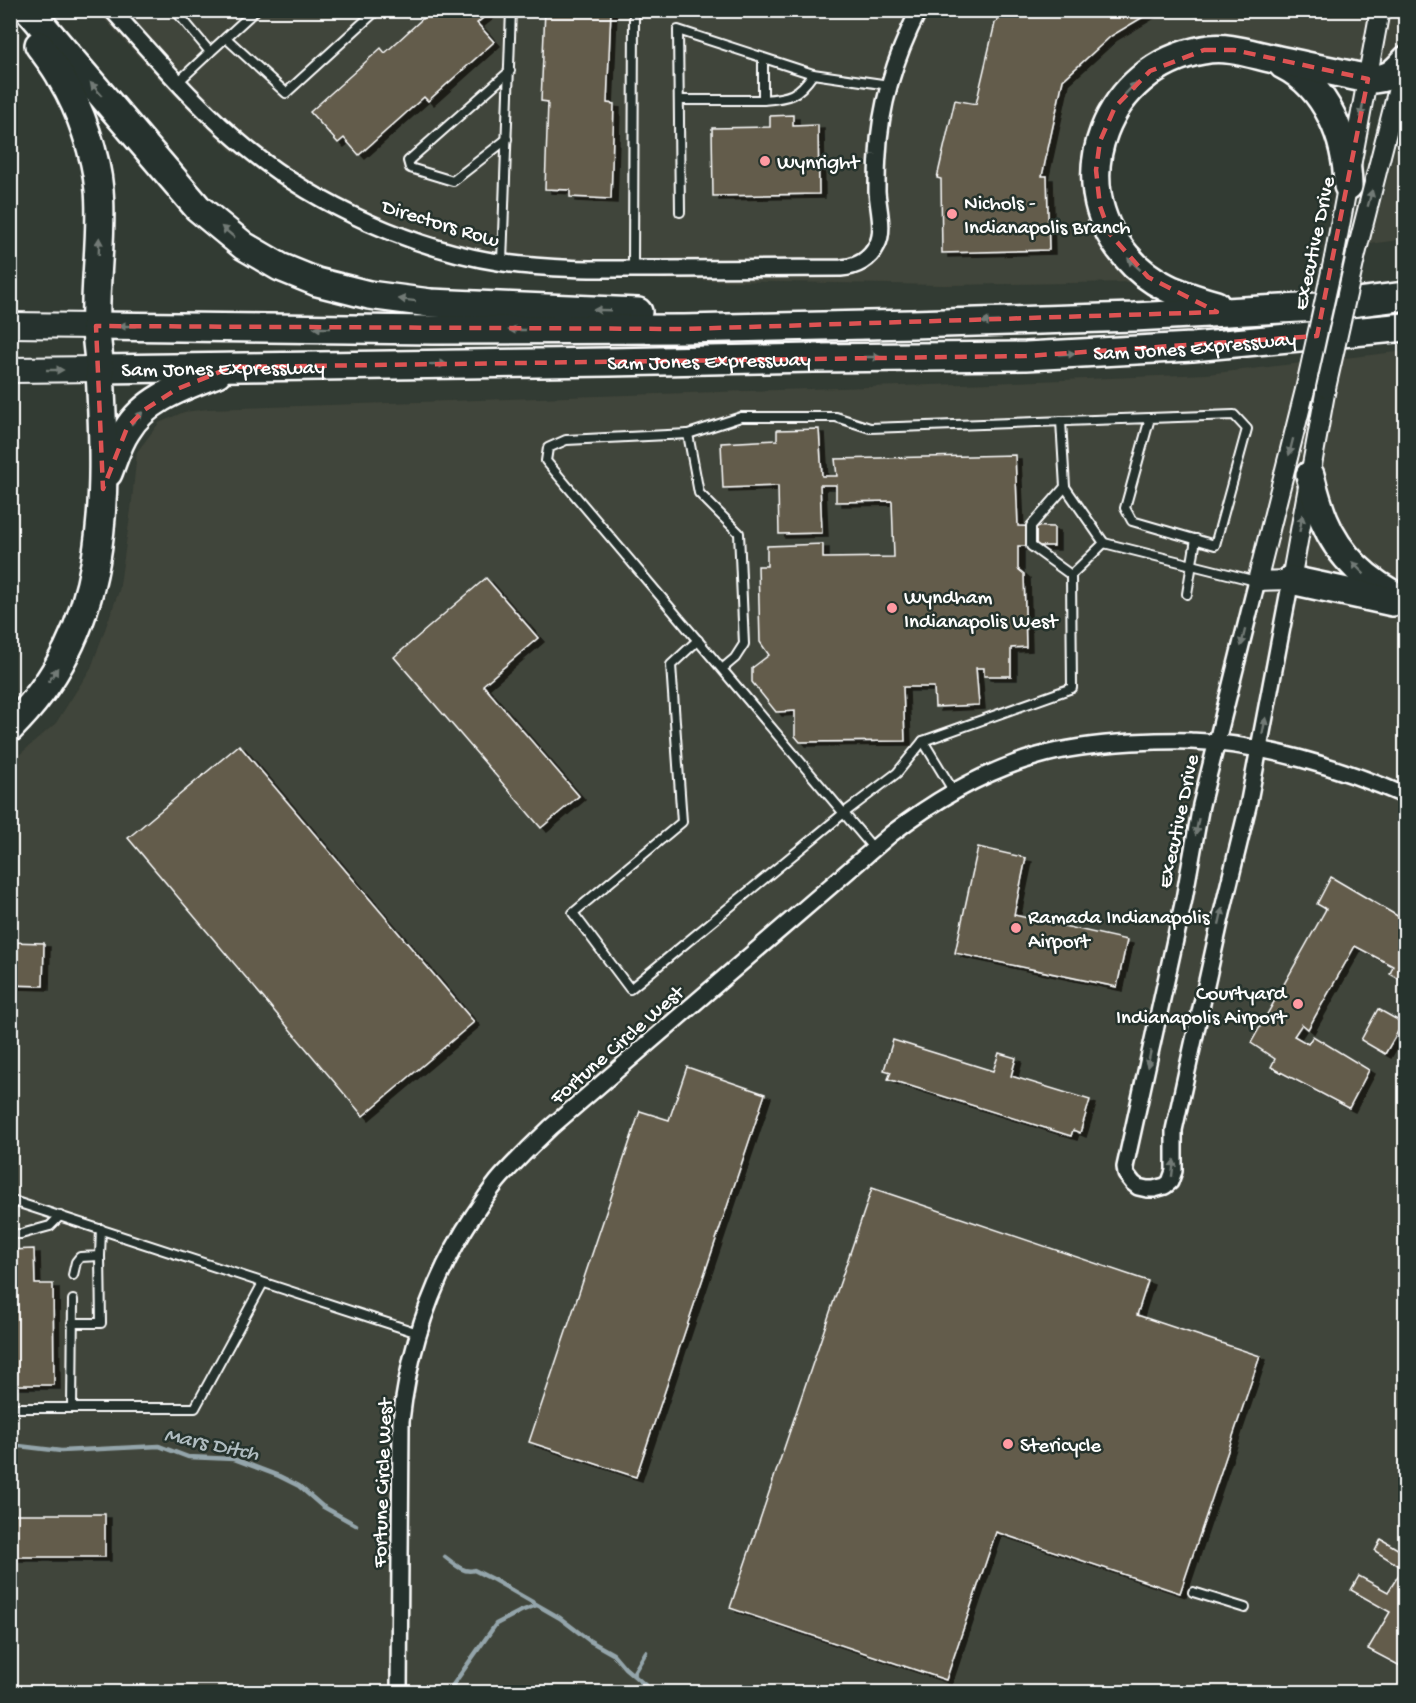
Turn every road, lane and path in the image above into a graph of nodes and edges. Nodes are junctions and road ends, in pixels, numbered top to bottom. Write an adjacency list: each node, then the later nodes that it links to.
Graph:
1 (13, 10): 32 (highway, one-way to 1)
2 (29, 10): 30 (highway, one-way to 2)
3 (112, 10): 19 (street, Directors Row)
4 (175, 10): 12 (lane)
5 (256, 10): 11 (lane)
6 (377, 10): 11 (lane)
7 (511, 10): 16 (lane)
8 (634, 10): 27 (lane)
9 (919, 10): 20 (street)
10 (1380, 10): 18 (street, Executive Drive)
11 (226, 38): 12 (lane)
12 (210, 52): 19 (lane)
13 (764, 58): 17 (lane); 21 (lane); 22 (lane)
14 (1272, 58): 18 (highway); 24 (highway); 29 (highway, one-way to 14)
15 (1406, 61): 18 (highway); 40 (street, Executive Drive, one-way to 15, bridge)
16 (510, 71): 23 (lane); 23 (lane)
17 (813, 74): 20 (lane); 22 (lane)
18 (1368, 79): 24 (street, Executive Drive, one-way to 24)
19 (178, 82): 26 (street, Directors Row)
20 (889, 85): 27 (street, Directors Row)
21 (679, 100): 22 (lane); 25 (lane)
22 (764, 100)
23 (507, 140): 26 (lane)
24 (1348, 186): 48 (street, Executive Drive, one-way to 48, bridge)
25 (680, 212)
26 (502, 262): 27 (street, Directors Row)
27 (633, 269)
28 (1406, 296): 29 (highway, Sam Jones Expressway)
29 (1237, 310): 30 (highway, Sam Jones Expressway, one-way to 30)
30 (912, 324): 32 (highway, Sam Jones Expressway, one-way to 32)
31 (10, 325): 32 (main road, Sam Jones Expressway)
32 (96, 326): 35 (highway)
33 (1400, 329): 34 (highway, Sam Jones Expressway, one-way to 33)
34 (232, 367): 35 (highway, Sam Jones Expressway); 42 (highway, one-way to 34)
35 (100, 369): 36 (main road, Sam Jones Expressway, one-way to 35); 42 (highway)
36 (10, 370)
37 (1150, 418): 38 (lane); 43 (lane); 43 (lane)
38 (1061, 421): 39 (lane); 41 (lane)
39 (688, 434): 51 (lane); 52 (lane)
40 (1310, 475): 47 (street, Executive Drive, one-way to 40); 50 (highway, one-way to 40)
41 (1065, 487): 44 (lane); 46 (lane)
42 (103, 489): 53 (highway, one-way to 42)
43 (1196, 539): 45 (lane)
44 (1104, 543): 45 (lane); 46 (lane)
45 (1191, 565): 48 (lane); 49 (lane)
46 (1071, 575): 54 (lane)
47 (1291, 580): 48 (street); 50 (highway); 56 (street, Executive Drive, one-way to 47)
48 (1257, 581): 55 (street, Executive Drive, one-way to 55)
49 (1186, 594)
50 (1406, 603)
51 (698, 640): 52 (lane); 59 (lane)
52 (722, 669): 59 (lane)
53 (10, 728)
54 (924, 741): 57 (lane); 59 (lane)
55 (1217, 743): 56 (street, Fortune Circle West); 56 (street, Executive Drive, one-way to 56); 57 (street, Fortune Circle West)
56 (1259, 750): 58 (street, Fortune Circle West)
57 (954, 792): 60 (street, Fortune Circle West)
58 (1406, 796)
59 (844, 813): 60 (lane)
60 (874, 849): 70 (street, Fortune Circle West)
61 (10, 1200): 62 (lane)
62 (60, 1216): 63 (lane); 64 (lane)
63 (101, 1229): 65 (lane); 67 (lane)
64 (10, 1234)
65 (100, 1256): 66 (lane); 69 (lane)
66 (73, 1275)
67 (263, 1283): 70 (lane); 72 (lane)
68 (72, 1300): 69 (lane)
69 (72, 1323): 72 (lane)
70 (418, 1333): 75 (street, Fortune Circle West)
71 (10, 1408): 72 (lane)
72 (72, 1408)
73 (1193, 1592): 74 (lane)
74 (1245, 1608)
75 (399, 1692)

